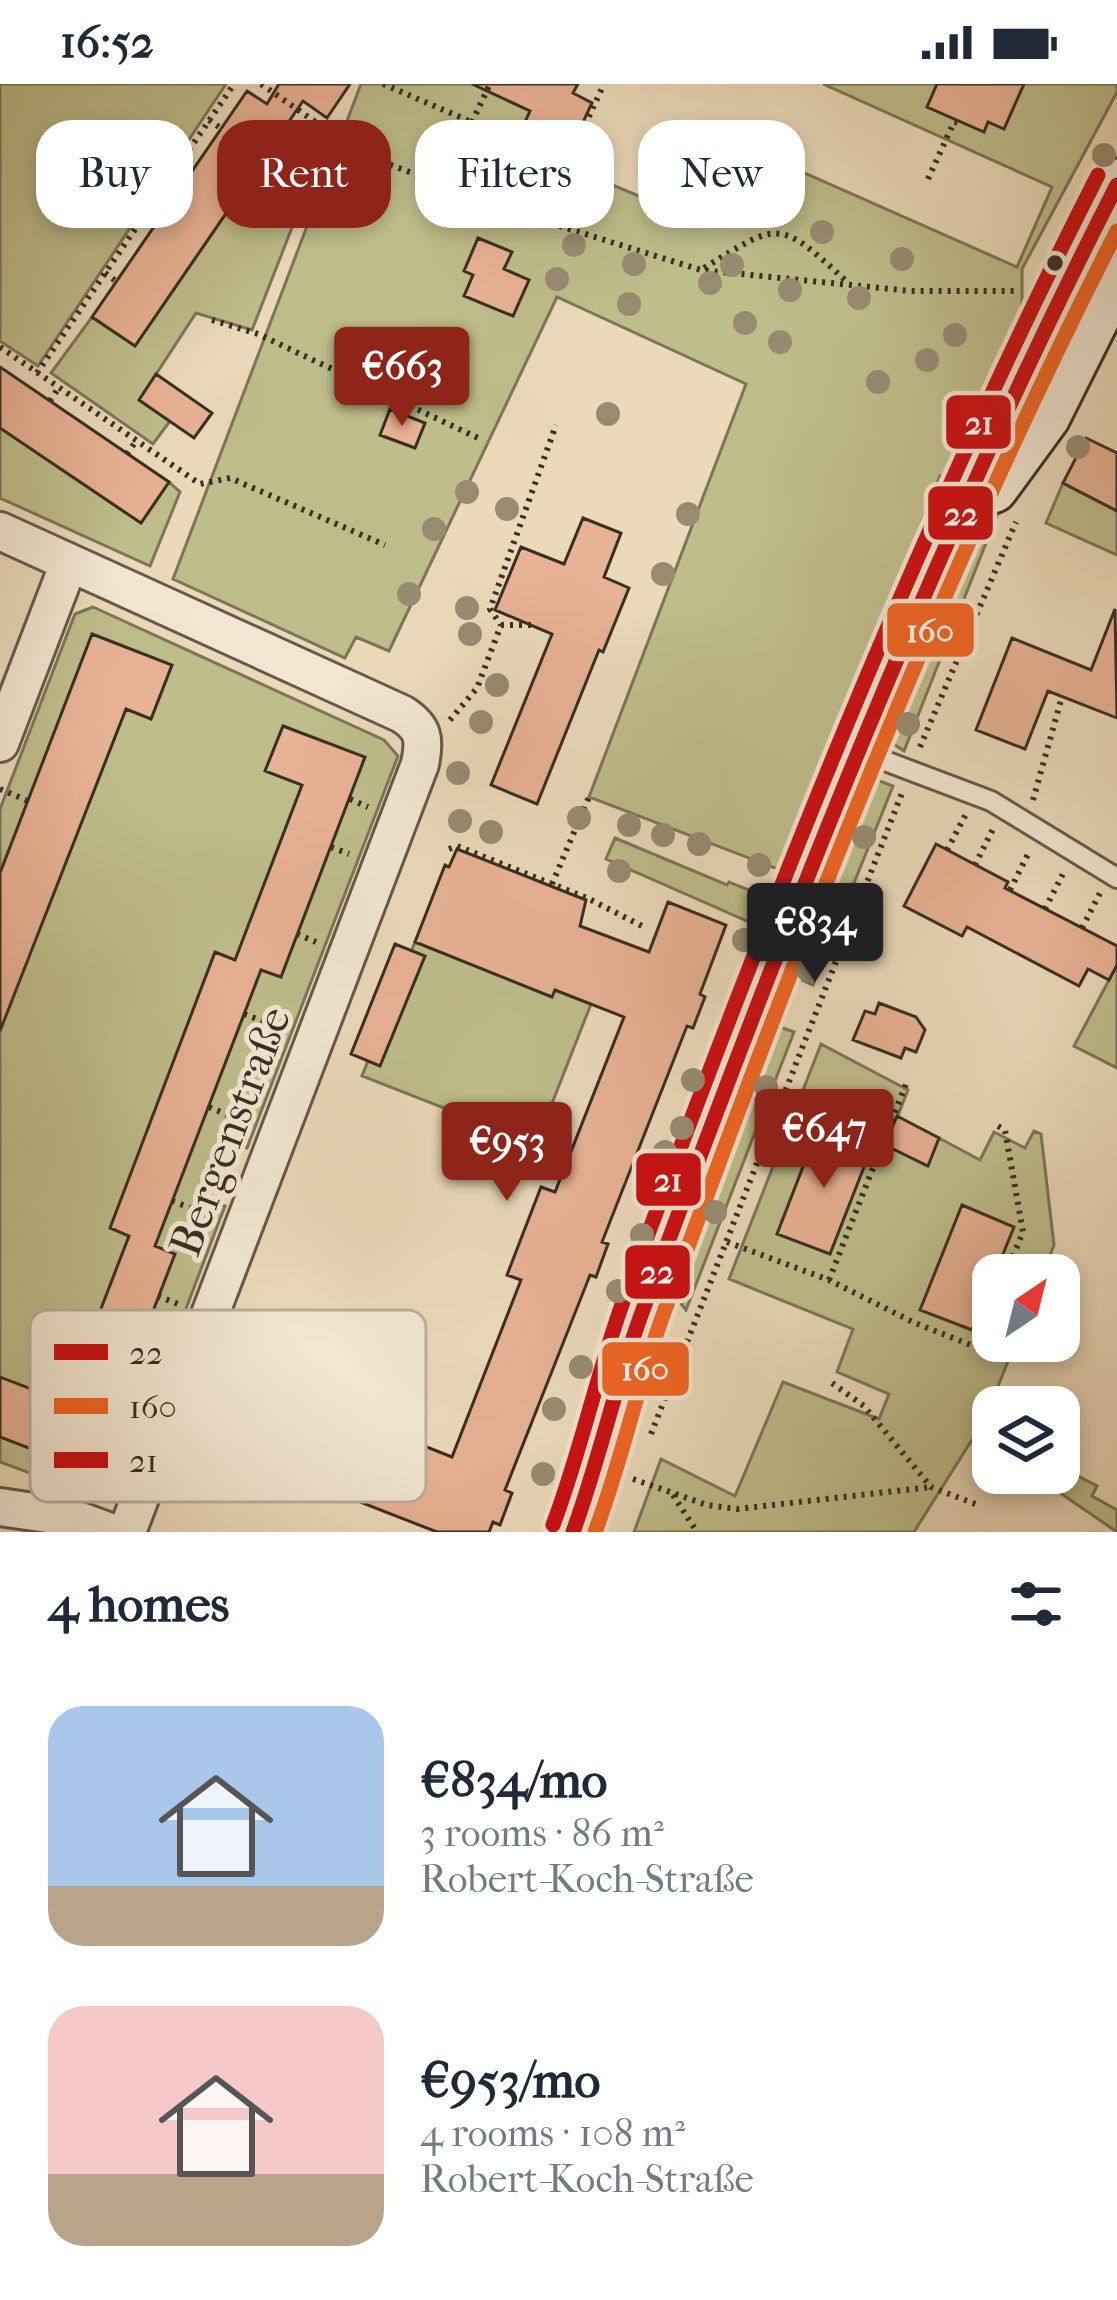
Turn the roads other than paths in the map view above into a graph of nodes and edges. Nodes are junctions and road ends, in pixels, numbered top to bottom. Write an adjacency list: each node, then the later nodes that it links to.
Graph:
1 (1117, 185): 5 (street)
2 (1117, 270): 5 (street)
3 (0, 530): 4 (street)
4 (69, 562): 6 (street); 9 (street, Bergenstraße)
5 (934, 565): 7 (street)
6 (0, 743)
7 (860, 751): 8 (lane); 14 (street)
8 (1114, 876)
9 (212, 1310)
10 (139, 1502): 13 (street, Bergenstraße)
11 (0, 1507): 12 (street)
12 (110, 1532)
13 (128, 1532)
14 (573, 1532)

